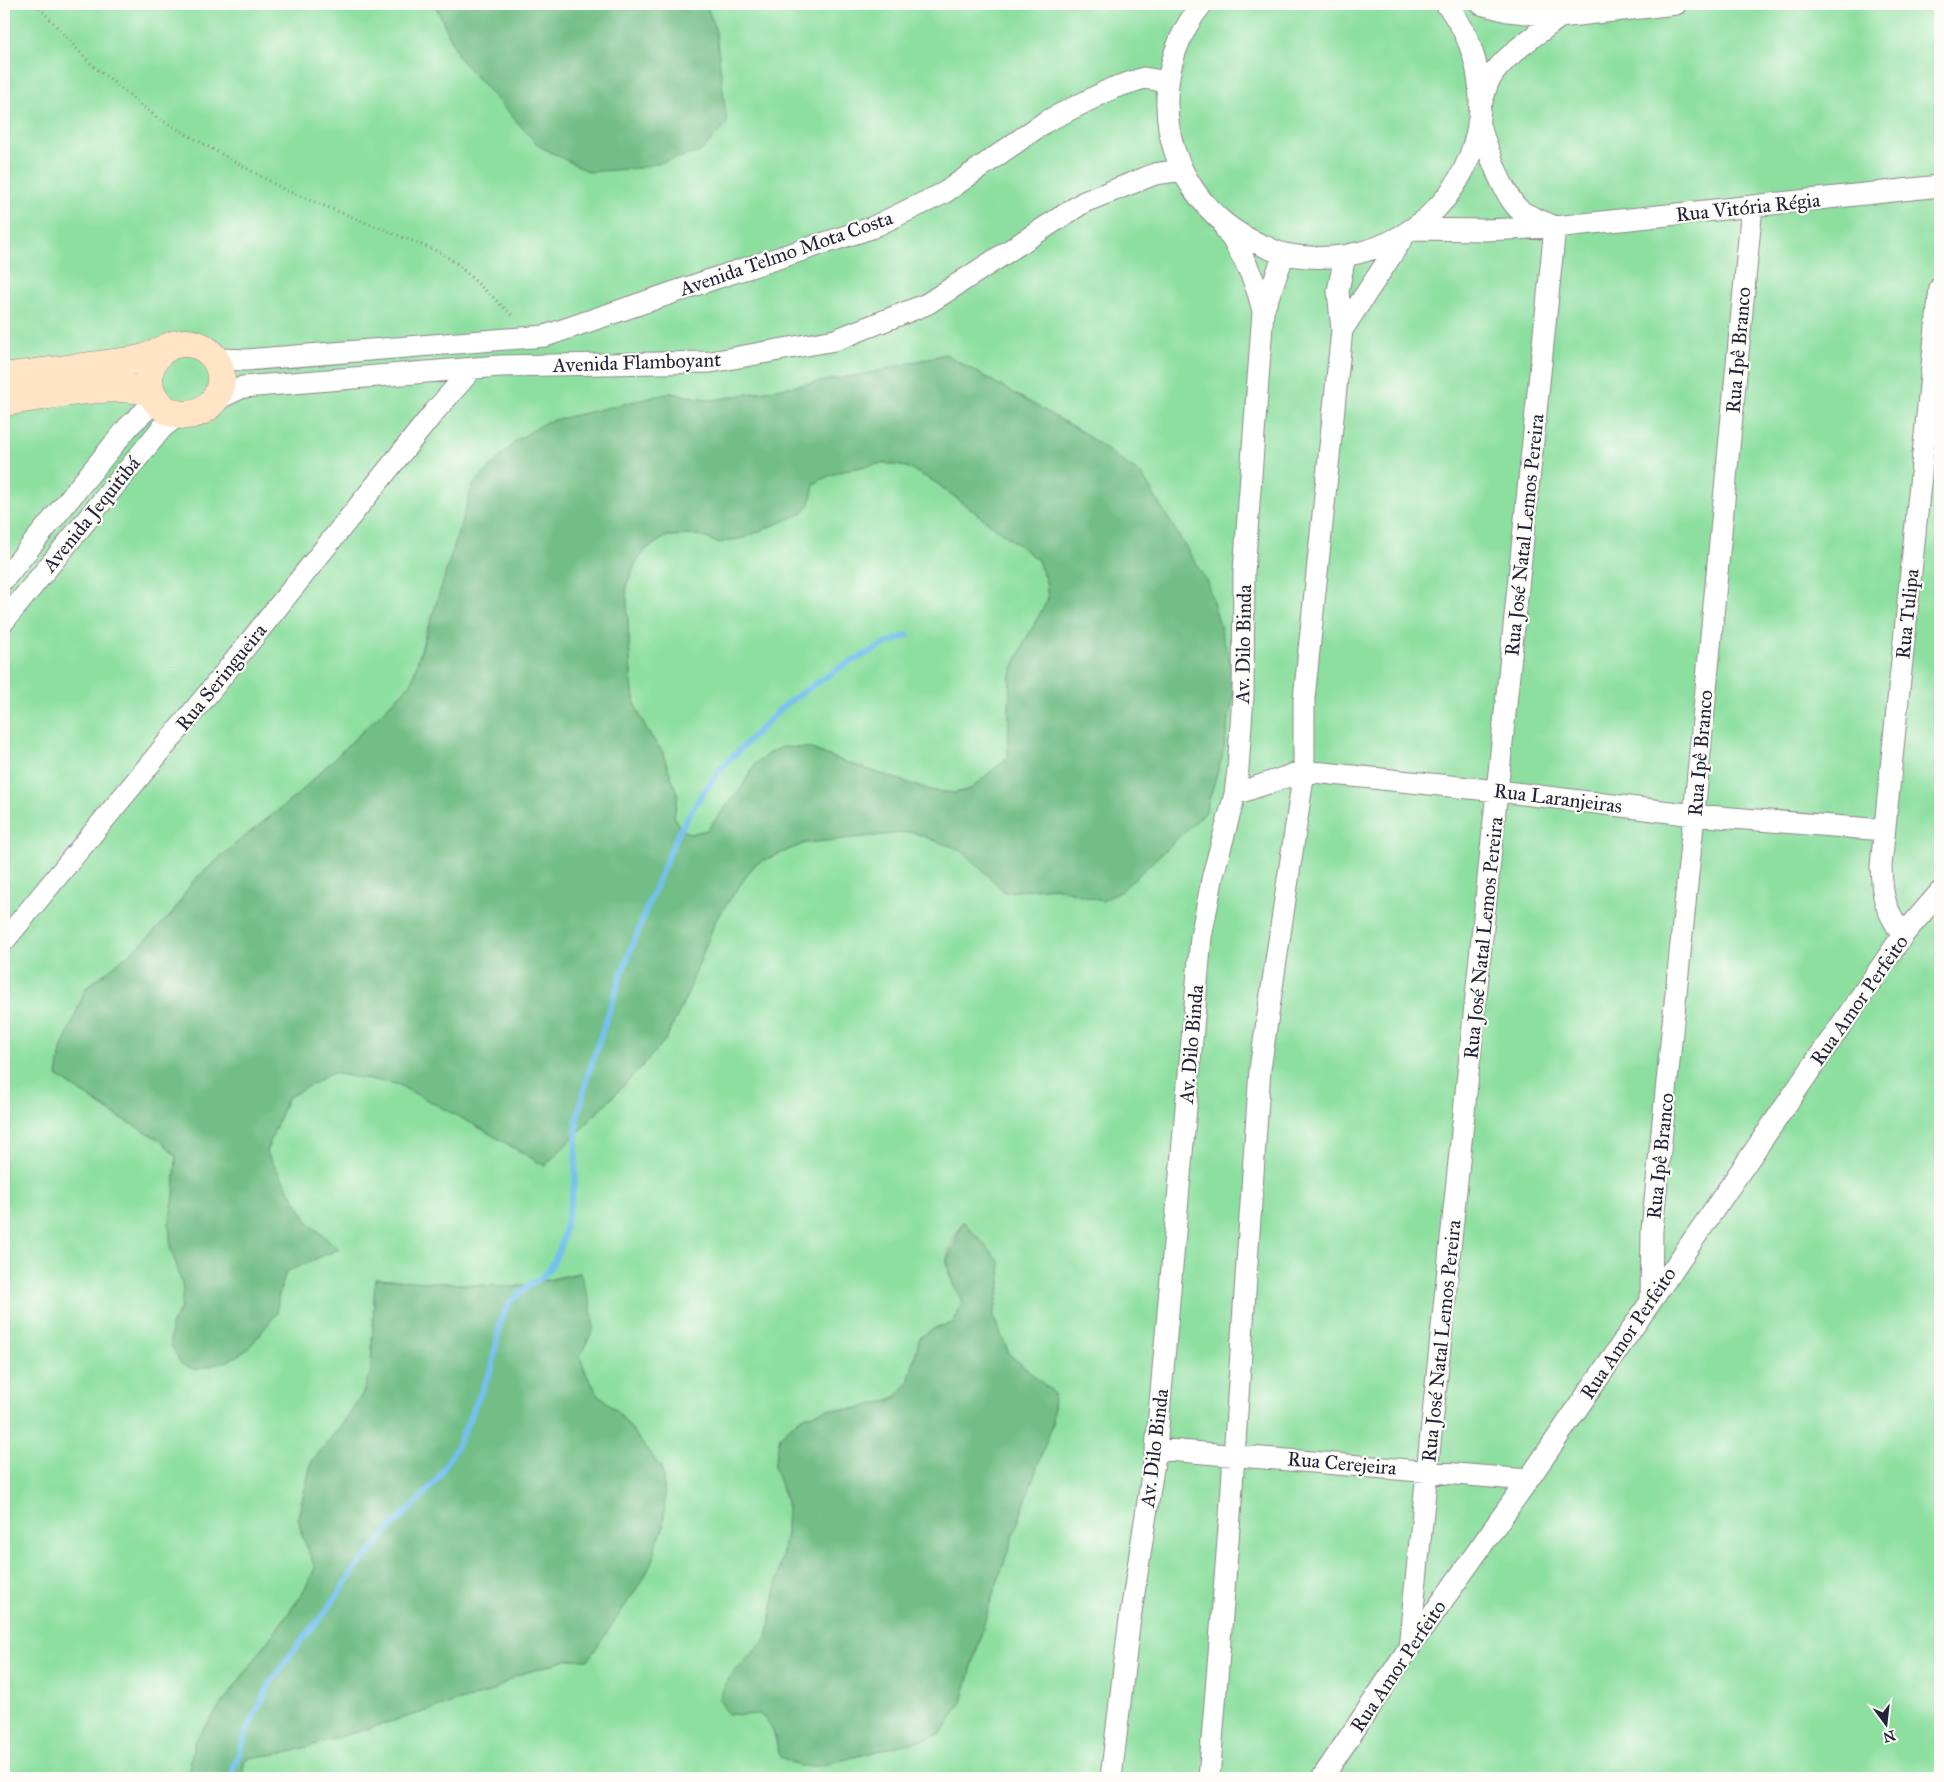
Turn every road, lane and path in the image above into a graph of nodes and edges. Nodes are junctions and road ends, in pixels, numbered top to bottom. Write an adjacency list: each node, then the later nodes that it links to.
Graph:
1 (36, 4): 20 (path)
2 (1202, 4): 7 (street)
3 (1446, 4): 8 (street)
4 (1481, 4): 6 (street)
5 (1676, 4): 6 (street)
6 (1560, 17): 8 (street)
7 (1168, 82): 9 (street); 20 (street, Avenida Telmo Mota Costa)
8 (1479, 116): 13 (street); 14 (street)
9 (1182, 170): 12 (street); 24 (street, Avenida Flamboyant)
10 (1940, 186): 11 (street, Rua Vitória Régia)
11 (1752, 206): 13 (street, Rua Vitória Régia); 36 (street, Rua Ipê Branco)
12 (1216, 216): 15 (street); 18 (street)
13 (1555, 227): 14 (street, Rua Vitória Régia); 34 (street, Rua José Natal Lemos Pereira)
14 (1410, 232): 16 (street); 19 (street)
15 (1284, 254): 16 (street); 18 (street)
16 (1345, 256): 19 (street)
17 (1940, 288): 37 (street, Rua Tulipa)
18 (1263, 311): 35 (street, Av. Dilo Binda)
19 (1342, 330): 33 (street)
20 (532, 336): 21 (street)
21 (423, 346): 23 (street); 25 (street)
22 (166, 348): 23 (street); 26 (street); 27 (street)
23 (214, 355): 30 (street)
24 (472, 369): 25 (street, Avenida Flamboyant); 29 (street, Rua Seringueira)
25 (424, 372): 29 (street); 30 (street, Avenida Flamboyant)
26 (4, 377)
27 (154, 398): 28 (street); 30 (street); 31 (street, Avenida Jequitibá)
28 (4, 402)
29 (435, 411): 39 (street, Rua Seringueira)
30 (195, 412): 32 (street, Avenida Jequitibá)
31 (4, 578)
32 (4, 621)
33 (1304, 771): 34 (street, Rua Laranjeiras); 35 (street, Rua Laranjeiras); 43 (street)
34 (1498, 791): 36 (street, Rua Laranjeiras); 44 (street, Rua José Natal Lemos Pereira)
35 (1235, 794): 42 (street, Av. Dilo Binda)
36 (1694, 815): 37 (street, Rua Laranjeiras); 41 (street, Rua Ipê Branco)
37 (1884, 830): 40 (street, Rua Tulipa)
38 (1940, 892): 40 (street, Rua Amor Perfeito)
39 (7, 931)
40 (1904, 935): 41 (street, Rua Amor Perfeito)
41 (1651, 1300): 45 (street, Rua Amor Perfeito)
42 (1156, 1449): 43 (street, Rua Cerejeira); 47 (street, Av. Dilo Binda)
43 (1234, 1454): 44 (street, Rua Cerejeira); 48 (street)
44 (1427, 1470): 45 (street, Rua Cerejeira); 46 (street, Rua José Natal Lemos Pereira)
45 (1528, 1480): 46 (street, Rua Amor Perfeito)
46 (1409, 1648): 49 (street, Rua Amor Perfeito)
47 (1111, 1778)
48 (1209, 1778)
49 (1322, 1778)

